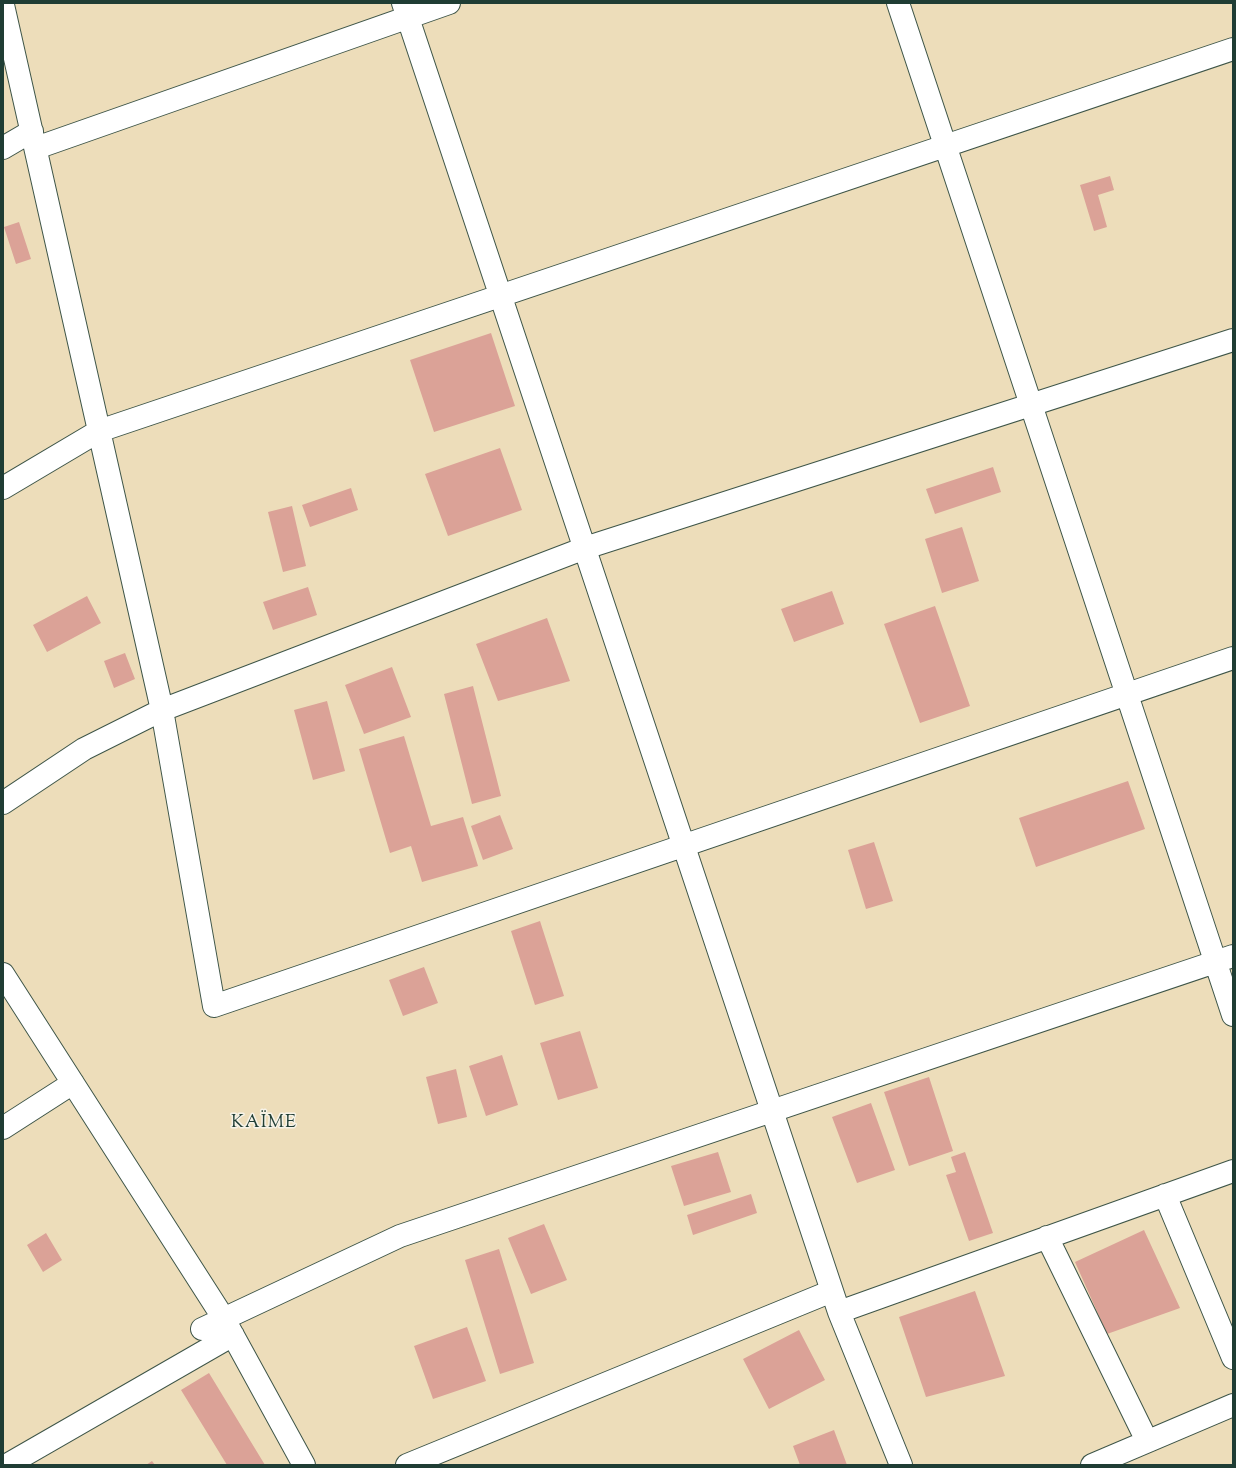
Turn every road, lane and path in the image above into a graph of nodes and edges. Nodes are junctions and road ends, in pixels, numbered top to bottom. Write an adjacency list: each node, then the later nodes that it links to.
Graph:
1 (449, 3): 4 (street)
2 (898, 3): 7 (street)
3 (3, 5): 6 (street)
4 (405, 10): 6 (street); 9 (street)
5 (1233, 49): 7 (street)
6 (34, 139): 8 (street); 12 (street)
7 (946, 146): 9 (street); 11 (street)
8 (3, 148)
9 (500, 296): 12 (street); 14 (street)
10 (1233, 340): 11 (street)
11 (1031, 405): 14 (street); 16 (street)
12 (99, 431): 13 (street); 17 (street)
13 (3, 488)
14 (585, 548): 17 (street); 19 (street)
15 (1233, 658): 16 (street)
16 (1127, 694): 19 (street); 20 (street)
17 (162, 710): 18 (street); 19 (street)
18 (3, 803)
19 (683, 846): 24 (street)
20 (1224, 959): 22 (street); 24 (street)
21 (3, 974): 23 (street)
22 (1233, 1015)
23 (73, 1083): 25 (street); 31 (street)
24 (772, 1111): 29 (street); 31 (street)
25 (3, 1128)
26 (1233, 1171): 27 (street)
27 (1165, 1195): 28 (street); 33 (street)
28 (1047, 1237): 30 (street); 35 (street)
29 (832, 1291): 30 (street); 38 (street)
30 (839, 1312): 39 (street)
31 (228, 1327): 32 (street); 36 (street); 37 (street)
32 (202, 1329)
33 (1233, 1358)
34 (1233, 1405): 35 (street)
35 (1148, 1441): 40 (street)
36 (7, 1465)
37 (304, 1465)
38 (408, 1465)
39 (901, 1465)
40 (1092, 1465)

